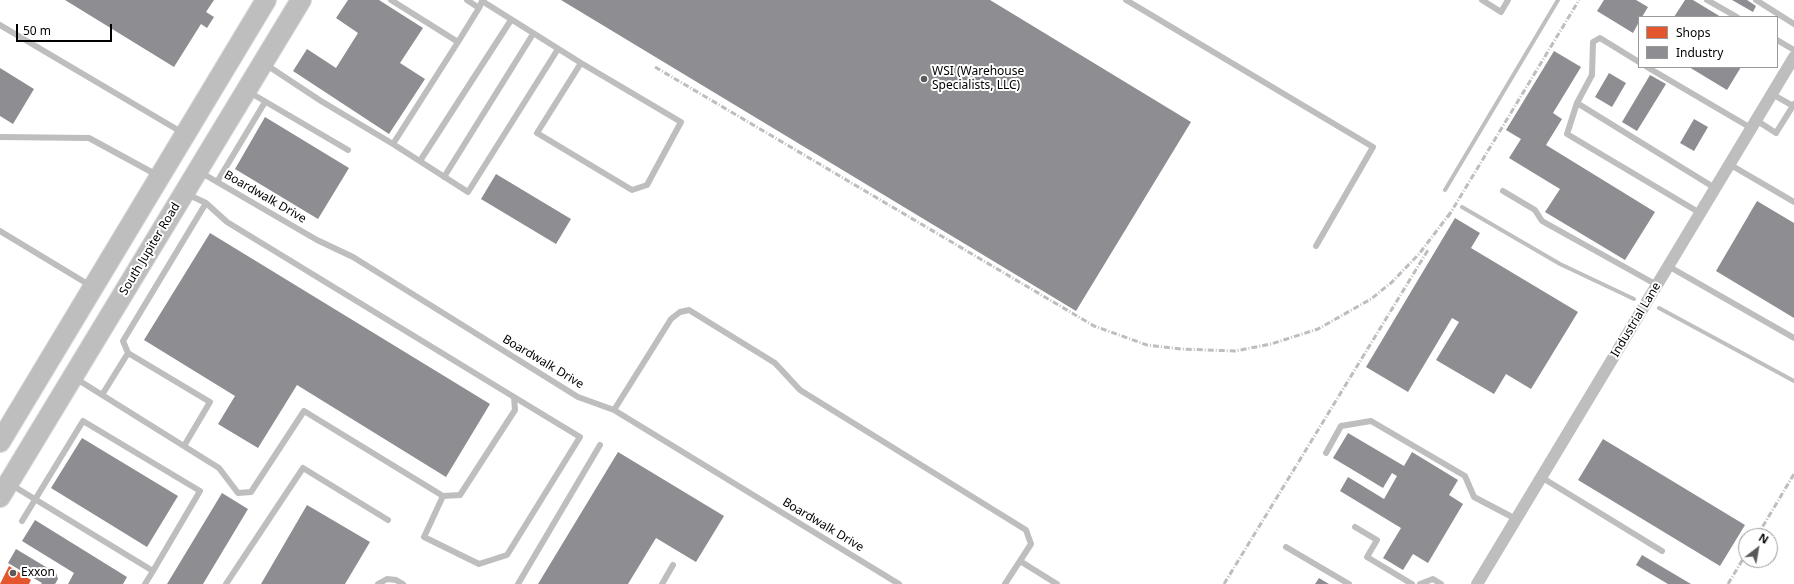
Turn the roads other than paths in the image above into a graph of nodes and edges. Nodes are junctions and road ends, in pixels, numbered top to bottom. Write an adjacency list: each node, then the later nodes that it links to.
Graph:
1 (266, 0): 18 (main road)
2 (301, 0): 23 (main road, South Jupiter Road)
3 (391, 0): 17 (lane)
4 (467, 0): 10 (lane)
5 (1126, 0): 49 (lane)
6 (1482, 0): 7 (lane)
7 (1508, 0)
8 (1707, 0): 11 (lane)
9 (1756, 0): 13 (lane)
10 (479, 8): 12 (lane); 17 (lane)
11 (1735, 16)
12 (511, 20): 15 (lane); 36 (lane)
13 (1794, 24)
14 (0, 25): 32 (lane)
15 (533, 34): 19 (lane); 39 (lane)
16 (1778, 41): 20 (lane)
17 (458, 42): 34 (lane)
18 (237, 48): 23 (main road); 32 (main road)
19 (558, 49): 24 (lane); 39 (lane)
20 (1794, 50)
21 (1794, 57): 27 (street, Industrial Lane)
22 (1638, 61): 29 (lane)
23 (263, 63): 26 (main road, South Jupiter Road); 34 (lane)
24 (581, 63): 24 (lane)
25 (1649, 68): 31 (lane)
26 (246, 90): 28 (lane); 38 (main road, South Jupiter Road)
27 (1772, 94): 30 (lane); 31 (street, Industrial Lane)
28 (265, 102): 35 (lane); 41 (lane)
29 (1577, 103): 42 (lane); 47 (lane)
30 (1793, 105): 31 (lane)
31 (1754, 124): 37 (street, Industrial Lane)
32 (186, 135): 40 (main road)
33 (0, 138): 40 (lane)
34 (393, 144): 36 (lane)
35 (348, 150)
36 (420, 161): 39 (lane)
37 (1729, 164): 42 (street, Industrial Lane); 45 (lane)
38 (197, 170): 41 (lane, Boardwalk Drive); 44 (main road, South Jupiter Road)
39 (444, 177)
40 (161, 178): 44 (main road); 52 (main road)
41 (217, 182): 59 (lane, Boardwalk Drive)
42 (1715, 188): 47 (street, Industrial Lane)
43 (1503, 191): 51 (lane)
44 (184, 193): 46 (lane); 56 (main road, South Jupiter Road)
45 (1794, 202)
46 (206, 203): 54 (lane); 58 (lane)
47 (1700, 213): 50 (street, Industrial Lane)
48 (0, 231): 52 (lane)
49 (1316, 246)
50 (1668, 266): 51 (street, Industrial Lane); 53 (lane)
51 (1657, 285): 64 (street, Industrial Lane)
52 (94, 288): 55 (main road)
53 (1794, 338)
54 (128, 353): 57 (lane); 62 (lane)
55 (49, 362): 56 (main road); 60 (main road)
56 (73, 377): 57 (lane); 65 (main road, South Jupiter Road)
57 (102, 395): 62 (lane)
58 (514, 397): 66 (lane); 66 (lane)
59 (614, 410): 74 (lane); 83 (lane, Boardwalk Drive)
60 (0, 442)
61 (600, 445): 81 (lane)
62 (184, 446): 66 (lane)
63 (1326, 453): 68 (lane)
64 (1541, 477): 68 (street, Industrial Lane); 73 (lane)
65 (4, 490): 67 (lane)
66 (443, 496)
67 (35, 499): 70 (lane); 76 (lane); 76 (lane)
68 (1516, 519): 90 (street, Industrial Lane)
69 (388, 520): 78 (lane)
70 (22, 521)
71 (1355, 527): 87 (lane)
72 (1286, 547): 86 (lane)
73 (1662, 550)
74 (1020, 561): 84 (lane); 85 (lane)
75 (673, 565): 82 (lane)
76 (153, 571): 77 (lane)
77 (145, 584)
78 (226, 584)
79 (378, 584): 80 (lane)
80 (403, 584)
81 (518, 584)
82 (662, 584)
83 (899, 584)
84 (1005, 584)
85 (1057, 584)
86 (1349, 584)
87 (1412, 584)
88 (1420, 584): 89 (lane)
89 (1441, 584)
90 (1477, 584)

